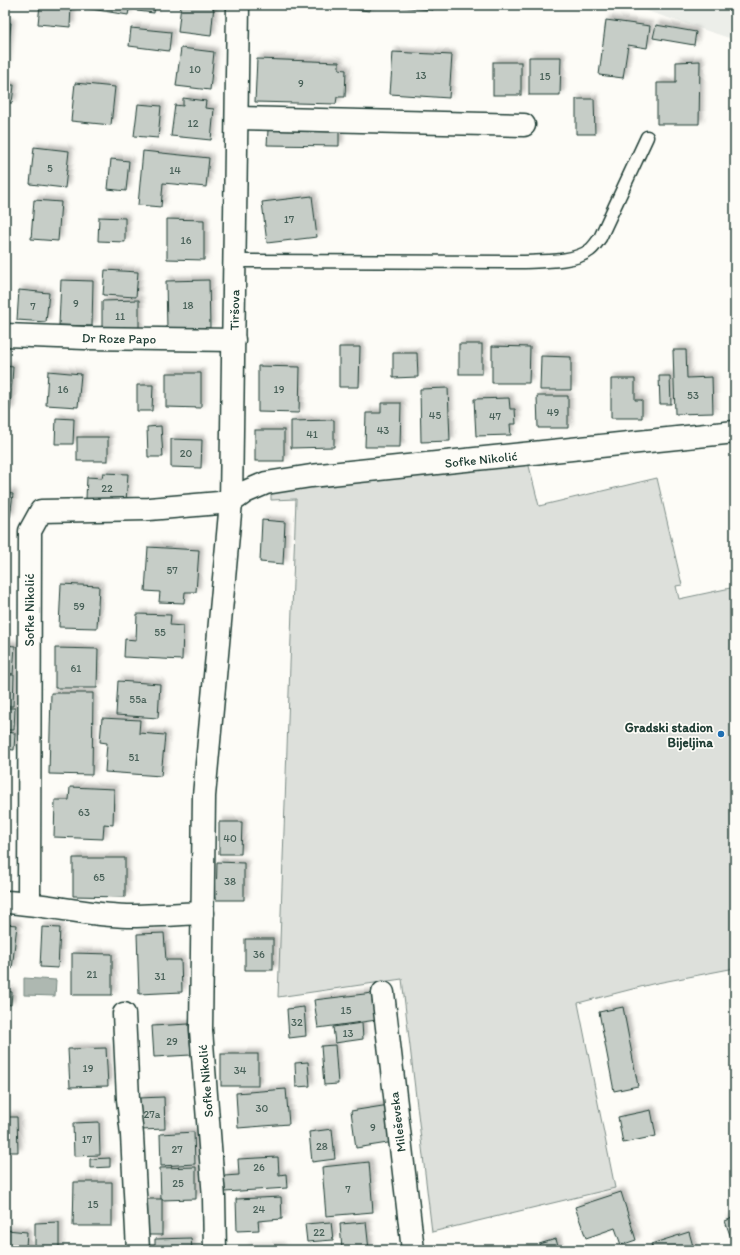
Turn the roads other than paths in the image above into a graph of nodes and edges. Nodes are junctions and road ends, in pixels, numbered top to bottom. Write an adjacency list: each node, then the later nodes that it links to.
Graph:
1 (238, 5): 2 (street, Tiršova)
2 (237, 118): 3 (street); 5 (street, Tiršova)
3 (524, 125)
4 (647, 137): 5 (lane)
5 (235, 262): 7 (street, Tiršova)
6 (5, 335): 7 (street, Dr Roze Papo)
7 (234, 340): 9 (street, Tiršova)
8 (735, 432): 9 (street, Sofke Nikolić)
9 (231, 502): 11 (street, Sofke Nikolić); 12 (street, Sofke Nikolić)
10 (5, 902): 11 (street)
11 (29, 903): 12 (street)
12 (203, 913): 16 (street, Sofke Nikolić)
13 (383, 993): 17 (street, Mileševska)
14 (124, 1014): 15 (street)
15 (138, 1250)
16 (215, 1250)
17 (413, 1250)

